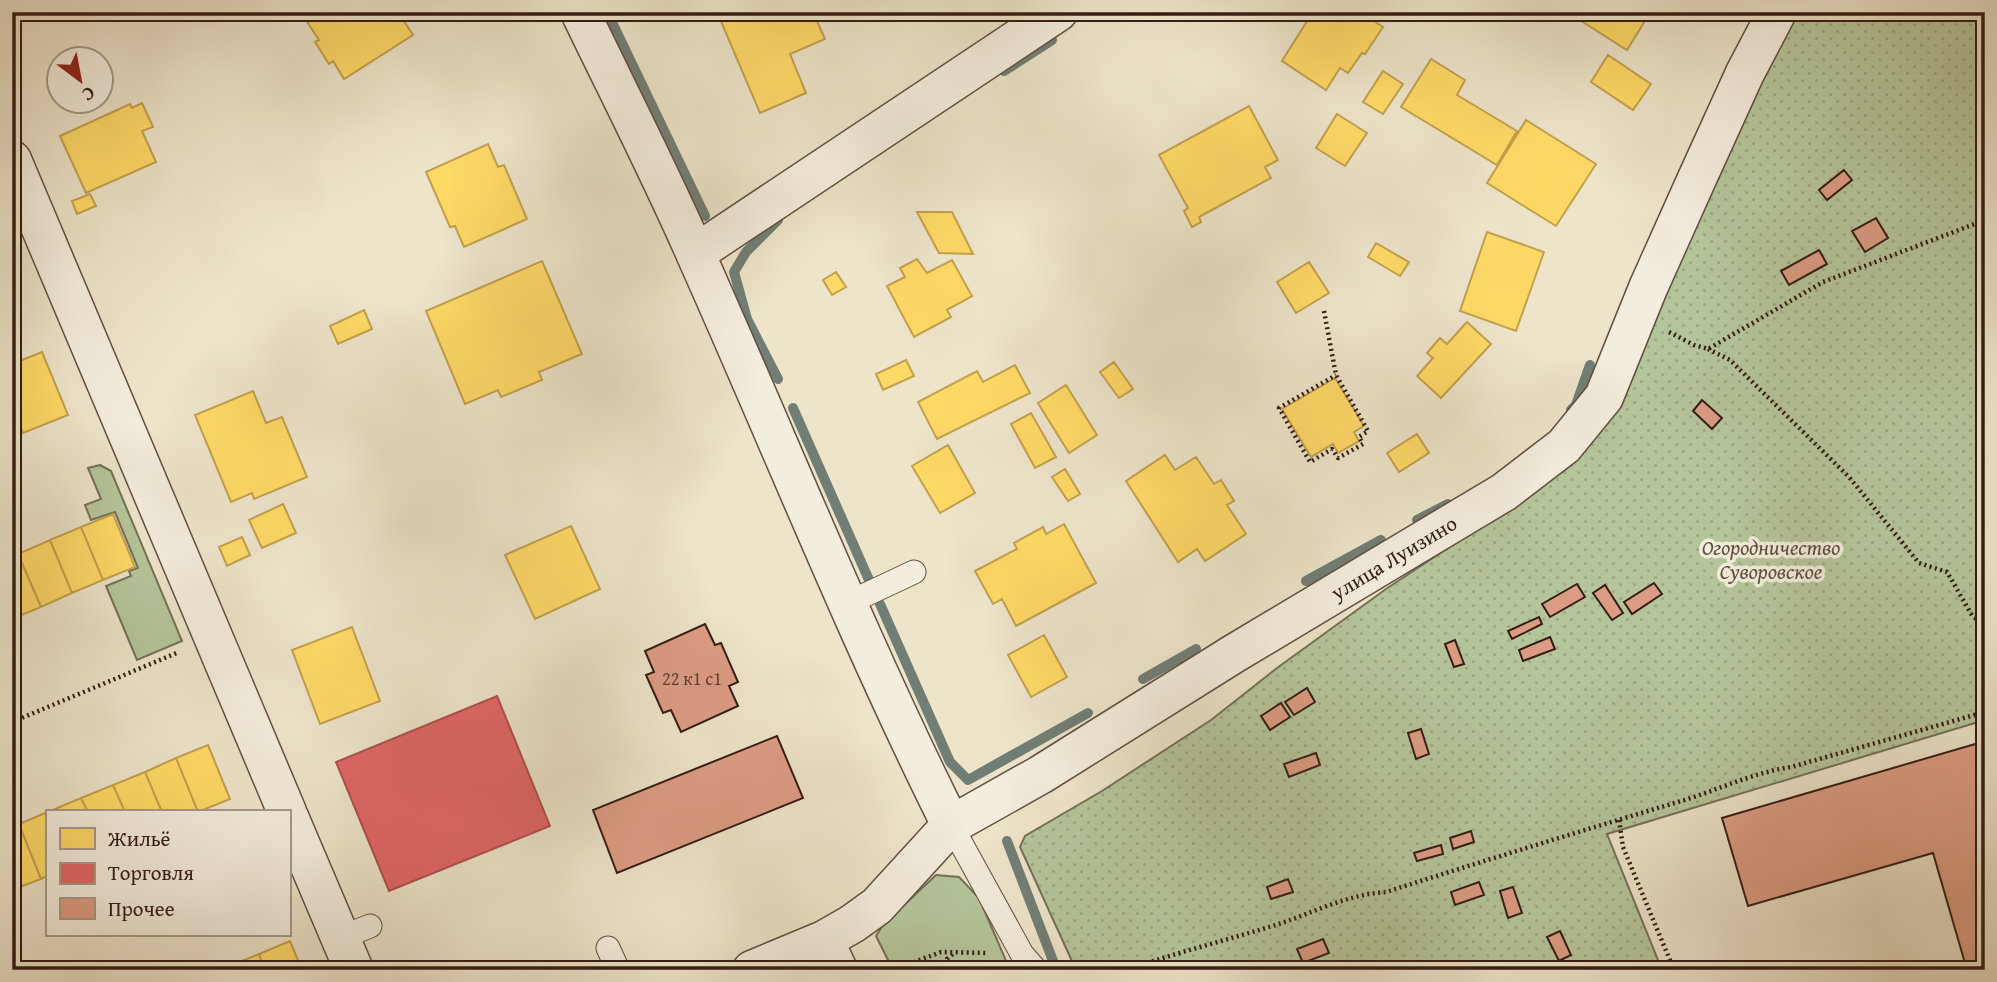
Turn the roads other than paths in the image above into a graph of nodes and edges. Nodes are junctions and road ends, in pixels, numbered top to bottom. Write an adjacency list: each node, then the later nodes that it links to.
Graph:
1 (580, 12): 5 (street)
2 (1058, 12): 5 (street)
3 (1777, 12): 10 (street, улица Луизино)
4 (12, 160): 8 (street)
5 (695, 253): 7 (street)
6 (914, 572): 7 (lane)
7 (848, 603): 10 (street)
8 (286, 810)
9 (290, 819): 11 (street)
10 (951, 825): 13 (street, улица Луизино); 14 (lane)
11 (355, 945)
12 (608, 948): 15 (lane)
13 (831, 955): 16 (street, улица Луизино)
14 (1029, 962)
15 (618, 970)
16 (752, 970)

